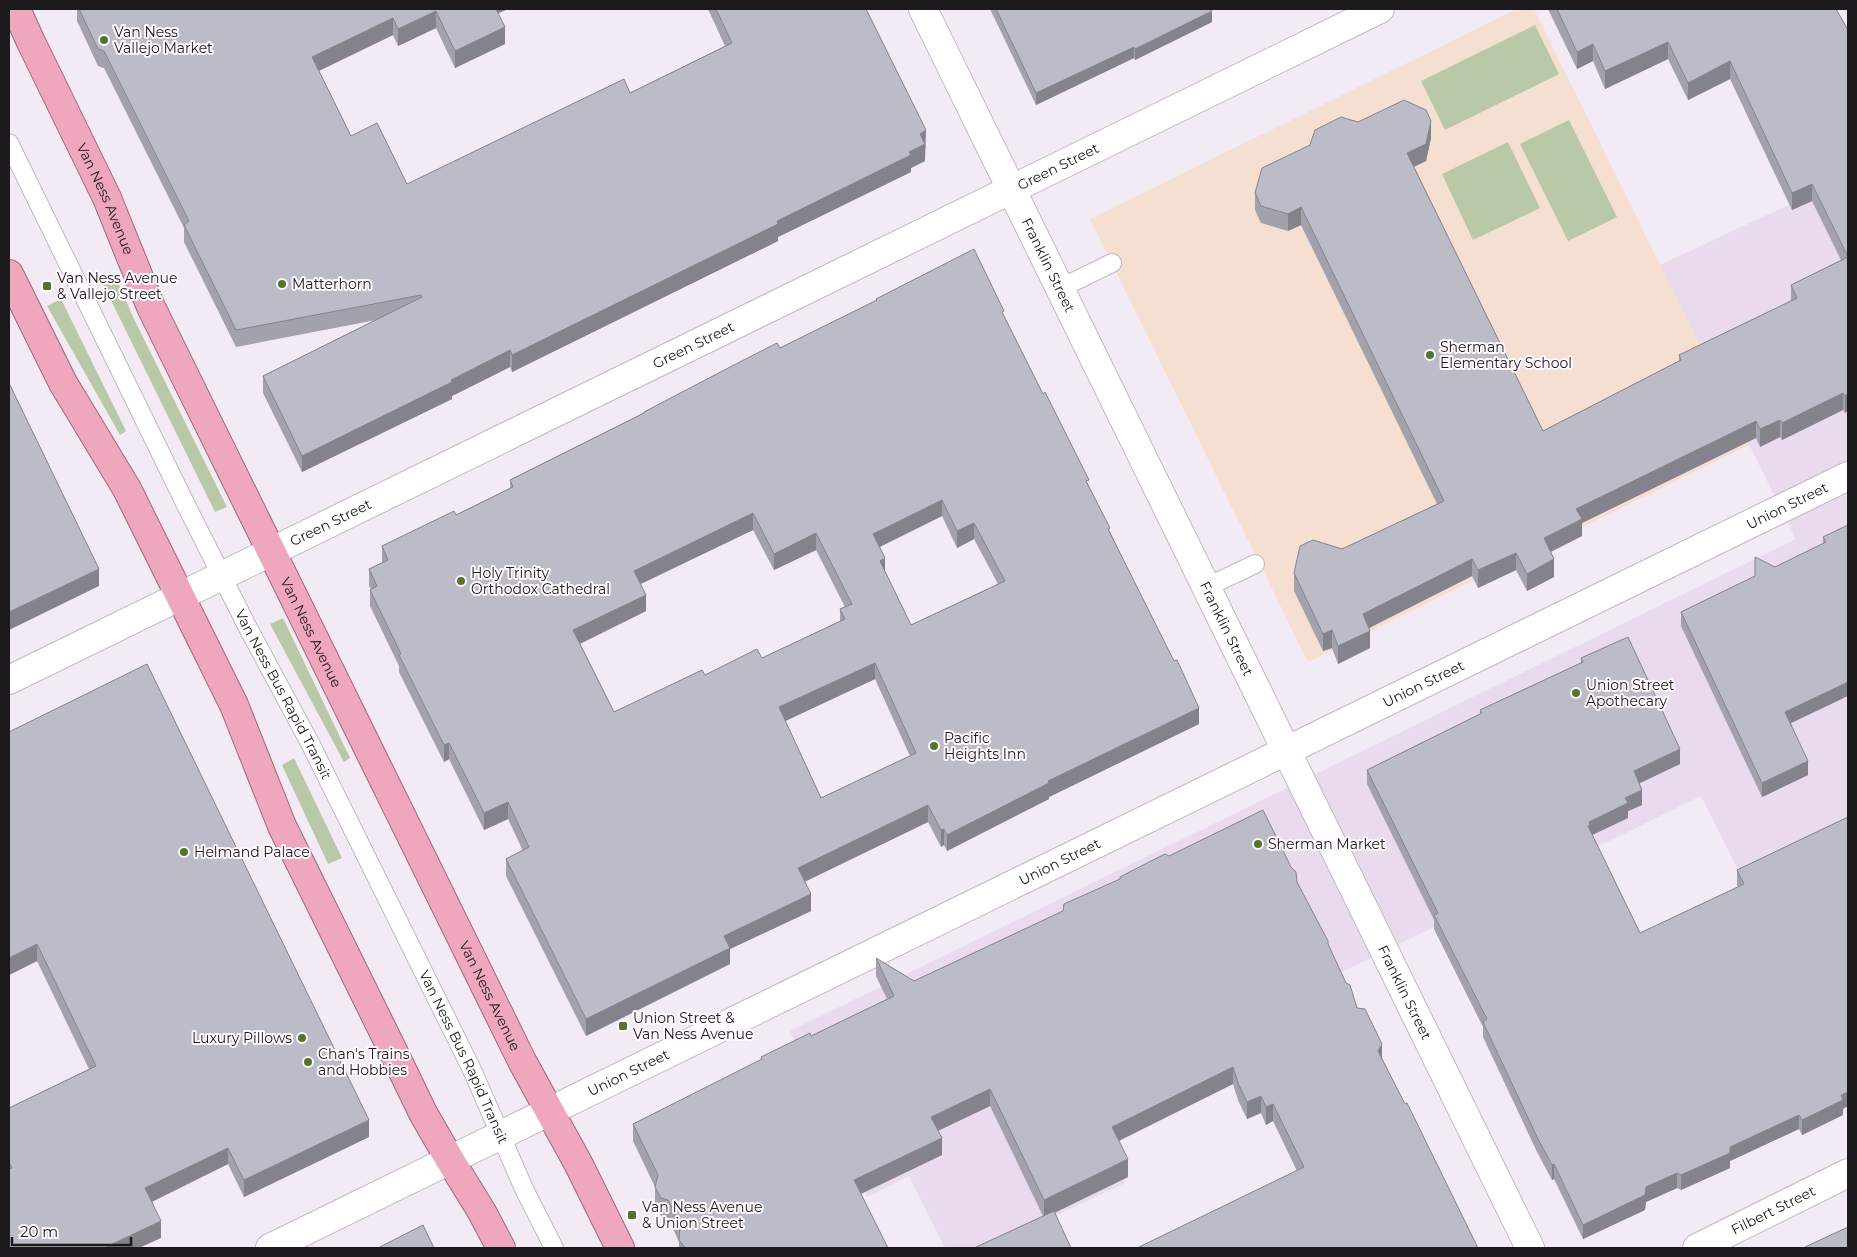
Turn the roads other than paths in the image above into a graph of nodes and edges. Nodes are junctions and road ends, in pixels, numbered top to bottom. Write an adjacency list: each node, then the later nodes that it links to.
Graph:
1 (16, 9): 10 (highway, Van Ness Avenue)
2 (923, 9): 5 (street, Franklin Street)
3 (1380, 9): 5 (street, Green Street)
4 (9, 143): 12 (lane, Van Ness Bus Rapid Transit)
5 (1010, 189): 8 (street, Franklin Street); 10 (street, Green Street)
6 (1112, 263): 8 (lane)
7 (9, 274): 14 (highway)
8 (1059, 289): 13 (street, Franklin Street)
9 (1848, 476): 16 (street, Union Street)
10 (272, 552): 12 (street, Green Street); 17 (highway, Van Ness Avenue)
11 (1255, 564): 13 (lane)
12 (222, 577): 14 (street, Green Street); 18 (lane, Van Ness Bus Rapid Transit)
13 (1206, 588): 16 (street, Franklin Street)
14 (180, 596): 15 (street, Green Street); 19 (highway)
15 (9, 680)
16 (1286, 751): 17 (street, Union Street); 25 (street, Franklin Street)
17 (550, 1111): 18 (street, Union Street); 24 (highway, Van Ness Avenue)
18 (500, 1135): 19 (street, Union Street); 23 (lane, Van Ness Bus Rapid Transit)
19 (450, 1160): 21 (street, Union Street); 22 (highway)
20 (1848, 1173): 26 (street, Filbert Street)
21 (270, 1248)
22 (501, 1248)
23 (554, 1248)
24 (620, 1248)
25 (1530, 1248)
26 (1697, 1248)

